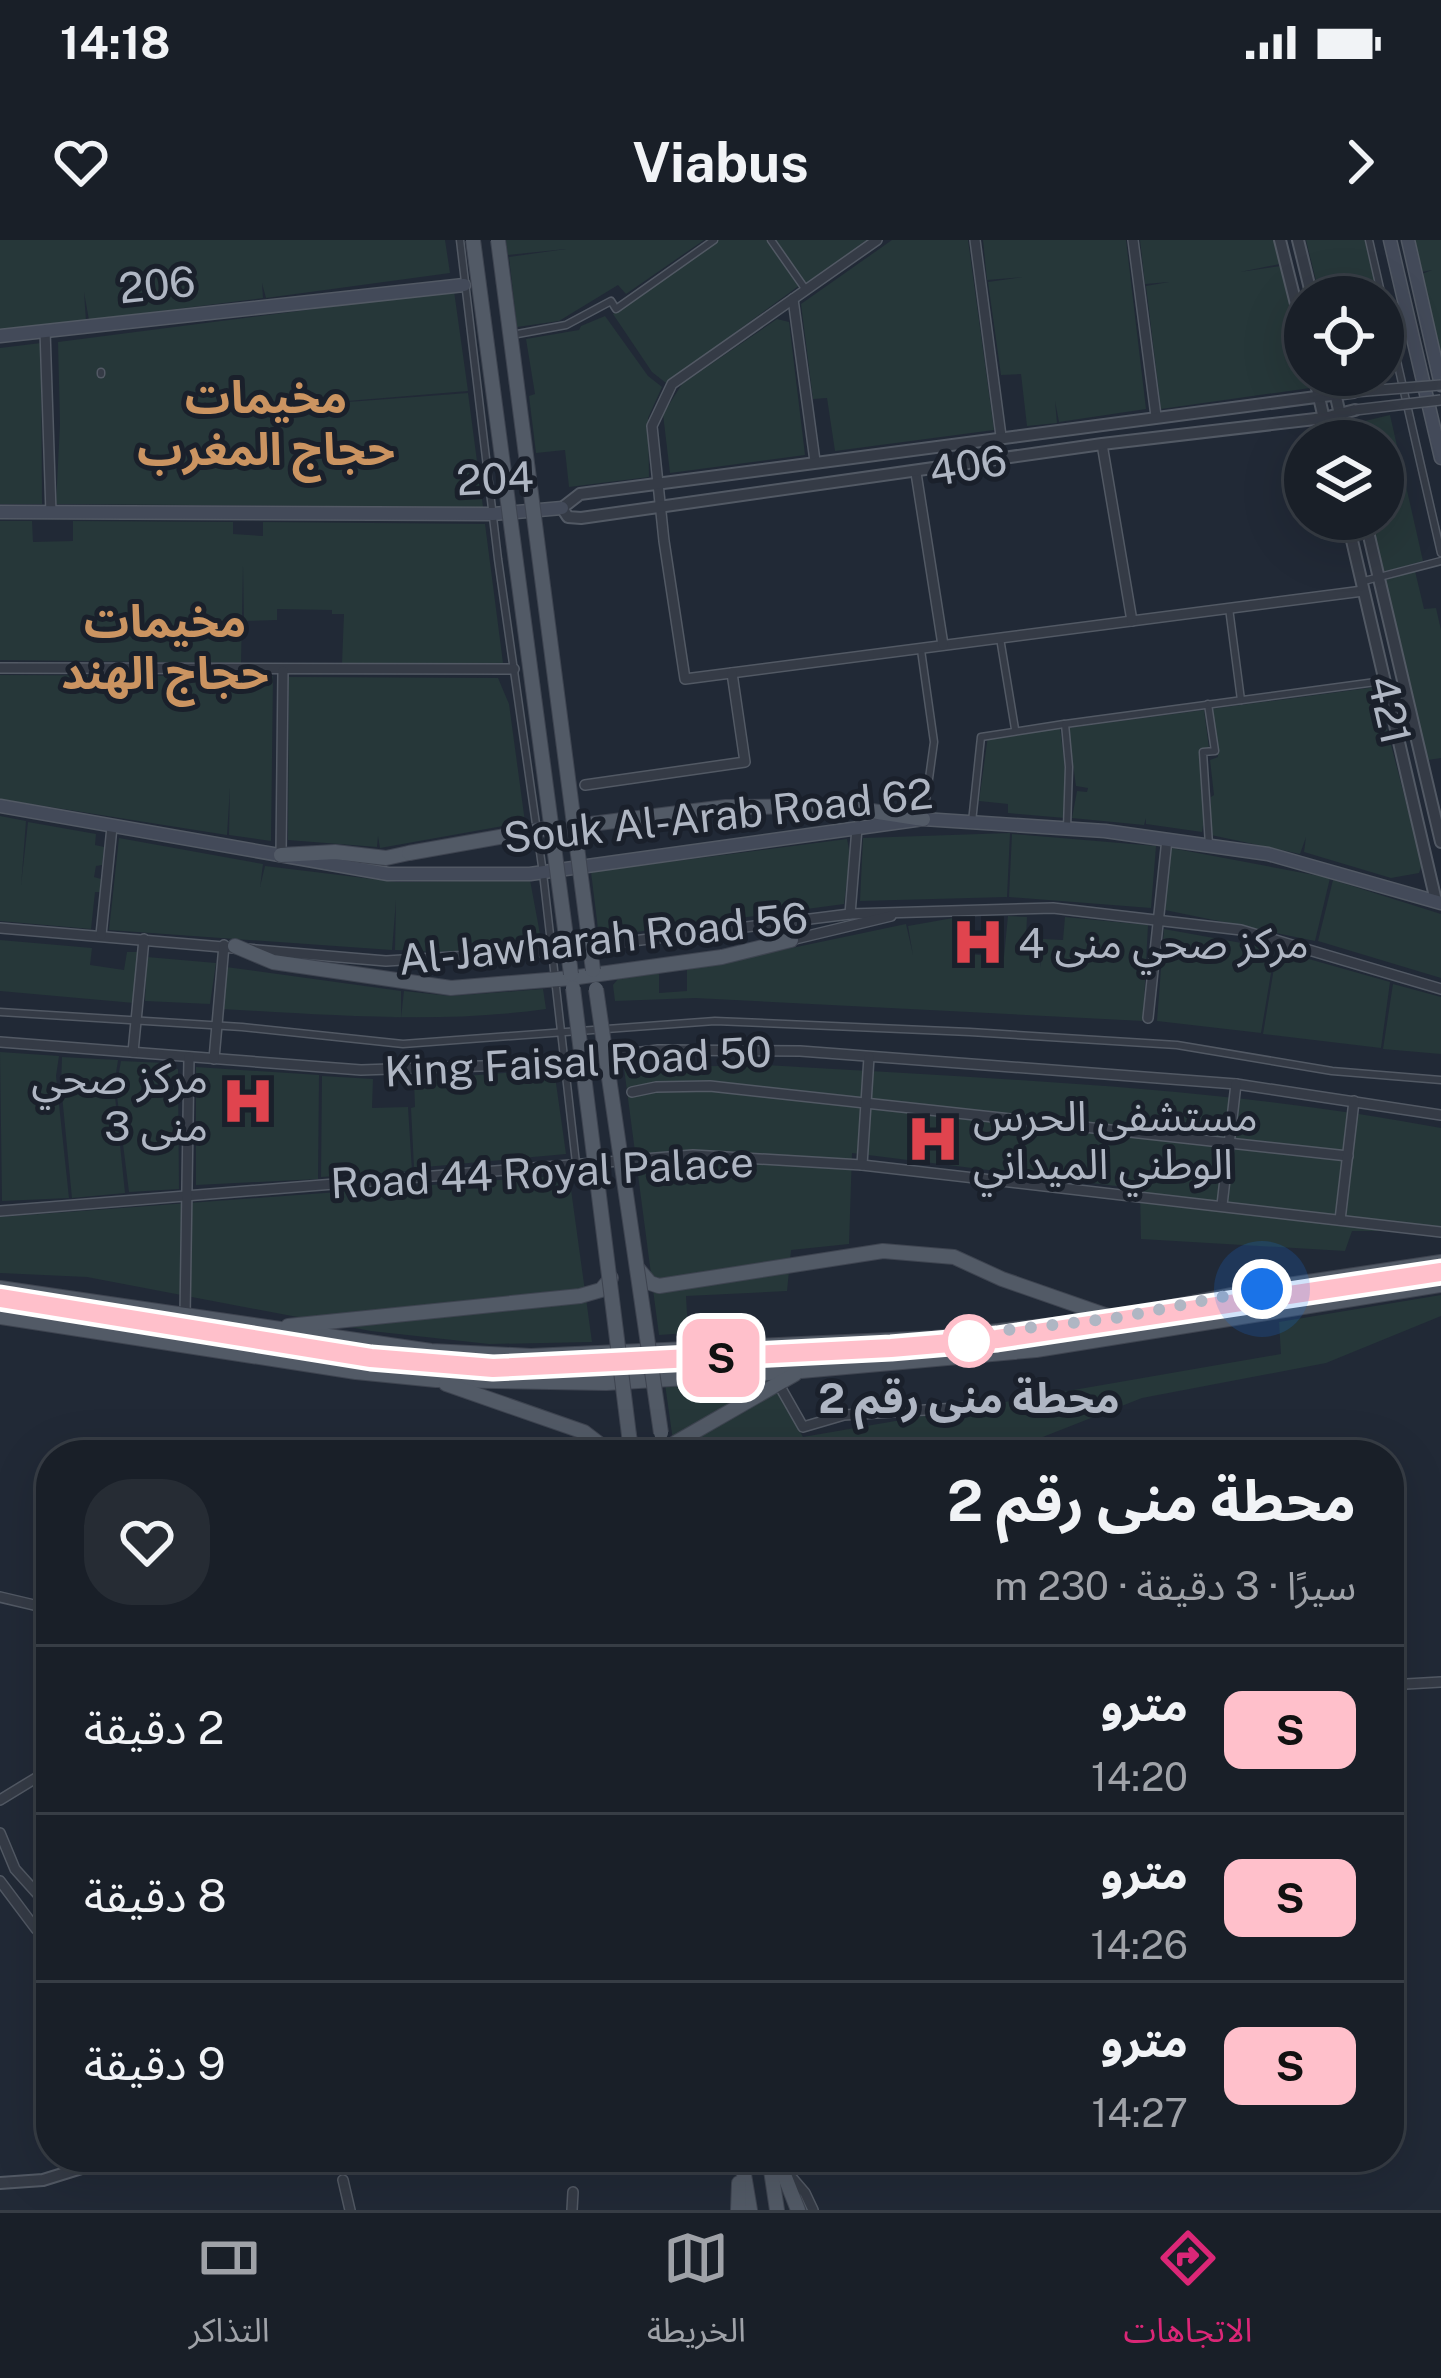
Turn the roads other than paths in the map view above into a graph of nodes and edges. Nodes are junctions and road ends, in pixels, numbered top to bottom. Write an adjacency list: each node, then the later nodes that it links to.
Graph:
1 (460, 240): 17 (street)
2 (473, 240): 70 (main road, bridge)
3 (497, 240): 68 (main road, bridge)
4 (714, 240): 21 (street)
5 (771, 240): 18 (street)
6 (877, 240): 18 (street)
7 (975, 240): 34 (street)
8 (1132, 240): 31 (street)
9 (1280, 240): 14 (street)
10 (1298, 240): 15 (street)
11 (1369, 240): 16 (street)
12 (1390, 240): 36 (main road)
13 (1408, 240): 23 (main road)
14 (1289, 276)
15 (1307, 276)
16 (1378, 276)
17 (464, 285): 20 (main road, 206); 44 (street)
18 (806, 290): 19 (street)
19 (793, 299): 37 (street); 39 (street)
20 (45, 330): 22 (main road, 206); 43 (street)
21 (508, 335)
22 (0, 336)
23 (1441, 385): 24 (street, bridge)
24 (1404, 388)
25 (1404, 390): 47 (street)
26 (1318, 396): 31 (street, 406); 32 (street)
27 (1336, 396): 30 (street)
28 (1441, 400): 29 (street, bridge)
29 (1355, 410): 30 (street, 406)
30 (1340, 413): 32 (street, 406); 33 (street)
31 (1156, 416): 34 (street, 406)
32 (1324, 418): 35 (street, 406)
33 (1342, 420)
34 (1001, 436): 37 (street, 406)
35 (1102, 444): 38 (street, 406); 51 (street)
36 (1441, 458)
37 (814, 461): 39 (street, 406)
38 (916, 473): 40 (street, 406); 53 (street)
39 (658, 483): 40 (street); 41 (street, 406)
40 (660, 505): 41 (street, 406); 58 (street)
41 (562, 508): 44 (main road, 204)
42 (0, 512): 43 (main road, 204)
43 (51, 513): 44 (main road, 204)
44 (493, 514): 56 (street)
45 (1351, 540): 49 (street, 421)
46 (1370, 540): 48 (street)
47 (1441, 557): 48 (street)
48 (1378, 578): 49 (street); 74 (street)
49 (1362, 586): 50 (street); 59 (street, 421)
50 (1229, 608): 51 (street); 60 (street)
51 (1132, 621): 52 (street)
52 (1000, 638): 53 (street); 63 (street)
53 (944, 645): 54 (street)
54 (920, 648): 58 (street); 66 (street)
55 (0, 668): 57 (street)
56 (514, 669): 57 (street); 77 (street)
57 (283, 671): 76 (street)
58 (732, 673): 64 (street)
59 (1383, 681): 60 (street); 78 (street, 421)
60 (1240, 700): 61 (street)
61 (1208, 704): 62 (street); 75 (street)
62 (1065, 724): 63 (street); 72 (street)
63 (1015, 730): 67 (street)
64 (585, 785)
65 (0, 806): 69 (main road, Souk Al-Arab Road 62)
66 (923, 819): 67 (main road, Souk Al-Arab Road 62); 68 (main road); 71 (main road, Souk Al-Arab Road 62)
67 (972, 822): 72 (main road, Souk Al-Arab Road 62)
68 (574, 826): 88 (main road, bridge)
69 (112, 827): 76 (main road, Souk Al-Arab Road 62); 83 (street)
70 (551, 828): 76 (main road, bridge); 89 (main road, bridge)
71 (857, 828): 77 (main road, Souk Al-Arab Road 62); 80 (street)
72 (1067, 828): 73 (main road, Souk Al-Arab Road 62)
73 (1167, 839): 75 (main road, Souk Al-Arab Road 62); 81 (street)
74 (1441, 842)
75 (1209, 845): 78 (main road, Souk Al-Arab Road 62)
76 (281, 855): 77 (main road, Souk Al-Arab Road 62)
77 (543, 873): 87 (street)
78 (1438, 902)
79 (920, 909): 80 (street, Al-Jawharah Road 56); 81 (street, Al-Jawharah Road 56); 85 (street, Al-Jawharah Road 56)
80 (850, 914): 87 (street, Al-Jawharah Road 56)
81 (1158, 920): 90 (street, Al-Jawharah Road 56); 92 (street)
82 (0, 928): 83 (street, Al-Jawharah Road 56)
83 (101, 935): 84 (street, Al-Jawharah Road 56)
84 (144, 939): 86 (street, Al-Jawharah Road 56); 93 (street)
85 (791, 940): 88 (main road)
86 (229, 945): 87 (street, Al-Jawharah Road 56); 89 (main road); 94 (street)
87 (552, 951): 89 (street)
88 (594, 978): 89 (main road, bridge); 118 (main road, bridge)
89 (567, 980): 95 (street); 119 (main road, bridge)
90 (1441, 989)
91 (0, 1012): 93 (street)
92 (1148, 1018)
93 (136, 1021): 94 (street); 97 (street)
94 (217, 1026): 95 (street); 100 (street)
95 (561, 1032): 101 (street); 102 (street)
96 (0, 1042): 97 (street, King Faisal Road 50)
97 (133, 1052): 98 (street, King Faisal Road 50)
98 (189, 1057): 100 (street, King Faisal Road 50); 112 (street)
99 (868, 1057): 101 (street, King Faisal Road 50); 103 (street, King Faisal Road 50); 106 (street)
100 (214, 1059): 101 (street, King Faisal Road 50)
101 (564, 1061): 110 (street)
102 (1441, 1080)
103 (1236, 1084): 105 (street, King Faisal Road 50); 108 (street)
104 (632, 1092): 106 (street)
105 (1354, 1101): 107 (street, King Faisal Road 50); 109 (street)
106 (867, 1102): 108 (street); 111 (street)
107 (1441, 1115)
108 (1230, 1143): 109 (street); 113 (street)
109 (1348, 1156): 115 (street)
110 (576, 1162): 111 (street, Road 44 Royal Palace); 112 (street, Road 44 Royal Palace)
111 (862, 1165): 113 (street, Road 44 Royal Palace)
112 (187, 1195): 114 (street, Road 44 Royal Palace); 122 (street)
113 (1222, 1205): 115 (street, Road 44 Royal Palace)
114 (0, 1211)
115 (1340, 1220): 116 (street, Road 44 Royal Palace)
116 (1441, 1232)
117 (1441, 1262): 124 (main road)
118 (639, 1270): 124 (main road); 132 (main road, bridge)
119 (611, 1278): 125 (main road); 131 (main road, bridge)
120 (1441, 1285): 126 (main road)
121 (0, 1288): 122 (main road)
122 (185, 1316): 125 (main road)
123 (0, 1317): 127 (main road)
124 (1116, 1318): 125 (main road)
125 (264, 1328)
126 (801, 1371): 127 (main road); 128 (main road)
127 (436, 1380): 130 (main road)
128 (778, 1383): 129 (street); 133 (main road)
129 (974, 1408)
130 (594, 1440)
131 (630, 1440)
132 (663, 1440)
133 (679, 1440)
134 (0, 1597): 135 (street)
135 (36, 1605)
136 (1441, 1679): 137 (street)
137 (1404, 1681)
138 (36, 1778): 139 (street)
139 (0, 1800)
140 (0, 1833): 142 (street)
141 (0, 1881): 143 (street)
142 (36, 1893)
143 (36, 1928)
144 (50, 2172): 151 (street)
145 (69, 2172): 151 (street)
146 (741, 2172): 156 (main road)
147 (744, 2172): 157 (main road)
148 (776, 2172): 158 (main road)
149 (781, 2172): 159 (main road)
150 (786, 2172): 160 (street)
151 (0, 2180)
152 (343, 2180): 154 (street)
153 (573, 2192): 155 (street)
154 (350, 2210)
155 (572, 2210)
156 (738, 2210)
157 (750, 2210)
158 (777, 2210)
159 (798, 2210)
160 (813, 2210)

